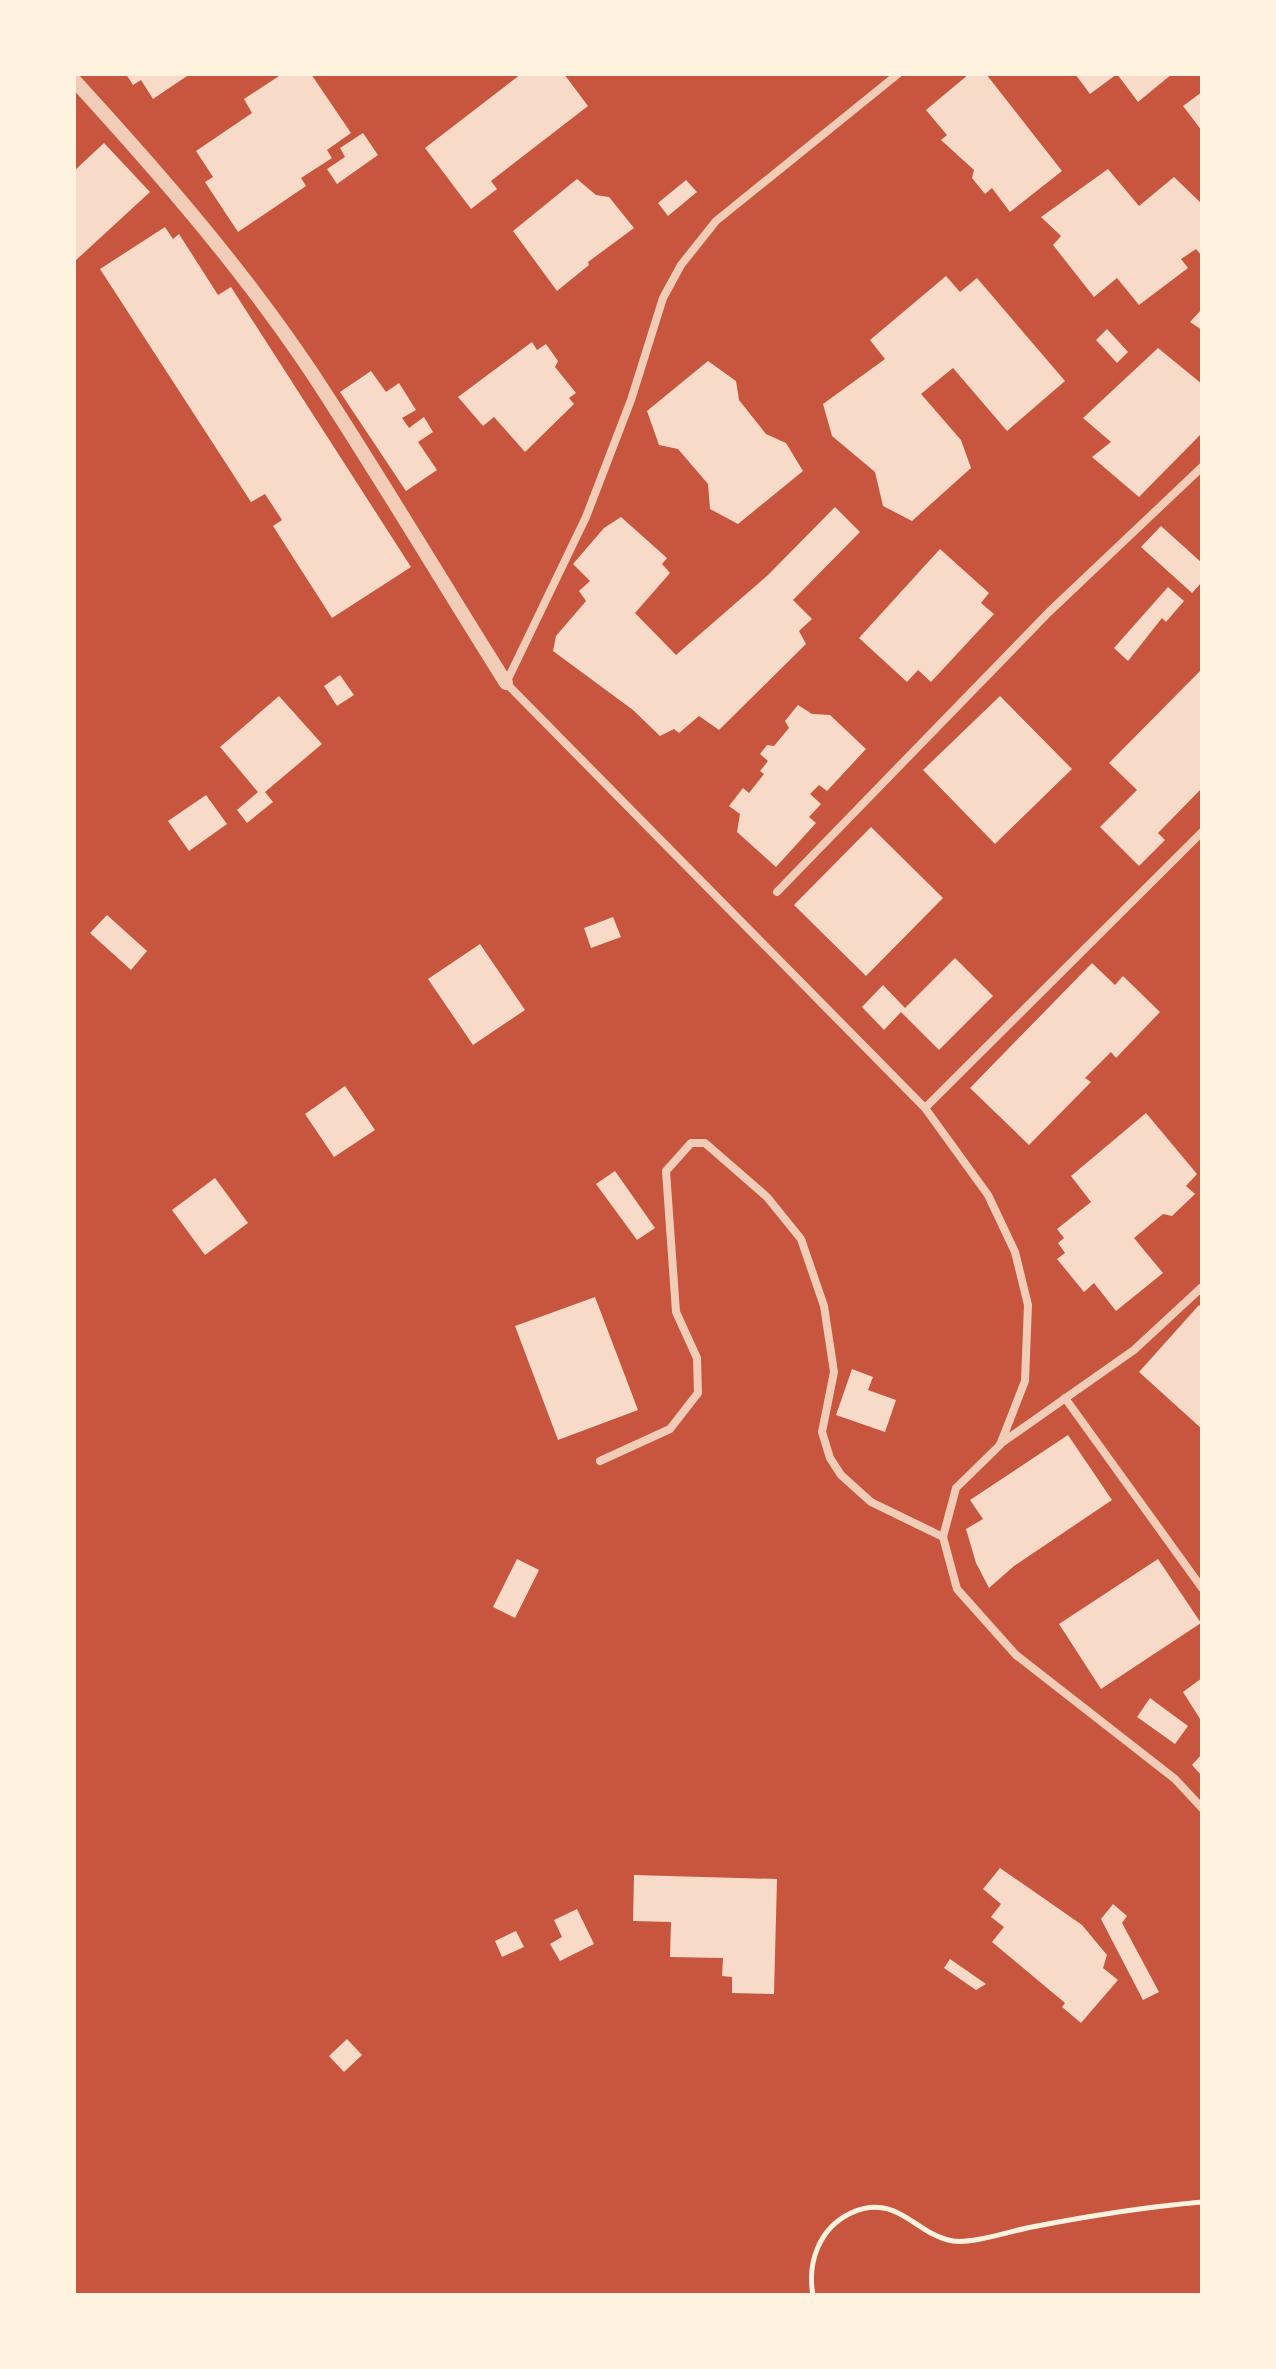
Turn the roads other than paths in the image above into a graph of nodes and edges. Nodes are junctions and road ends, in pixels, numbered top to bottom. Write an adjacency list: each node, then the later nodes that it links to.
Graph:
1 (898, 74): 4 (street)
2 (74, 80): 4 (street)
3 (1202, 467): 6 (street)
4 (506, 683): 7 (street)
5 (1202, 832): 7 (street)
6 (777, 892)
7 (925, 1108): 10 (street)
8 (1202, 1287): 9 (street)
9 (1065, 1398): 10 (street); 13 (street)
10 (1000, 1445): 12 (street)
11 (600, 1461): 12 (street)
12 (943, 1537): 14 (street)
13 (1202, 1588)
14 (1202, 1808)

